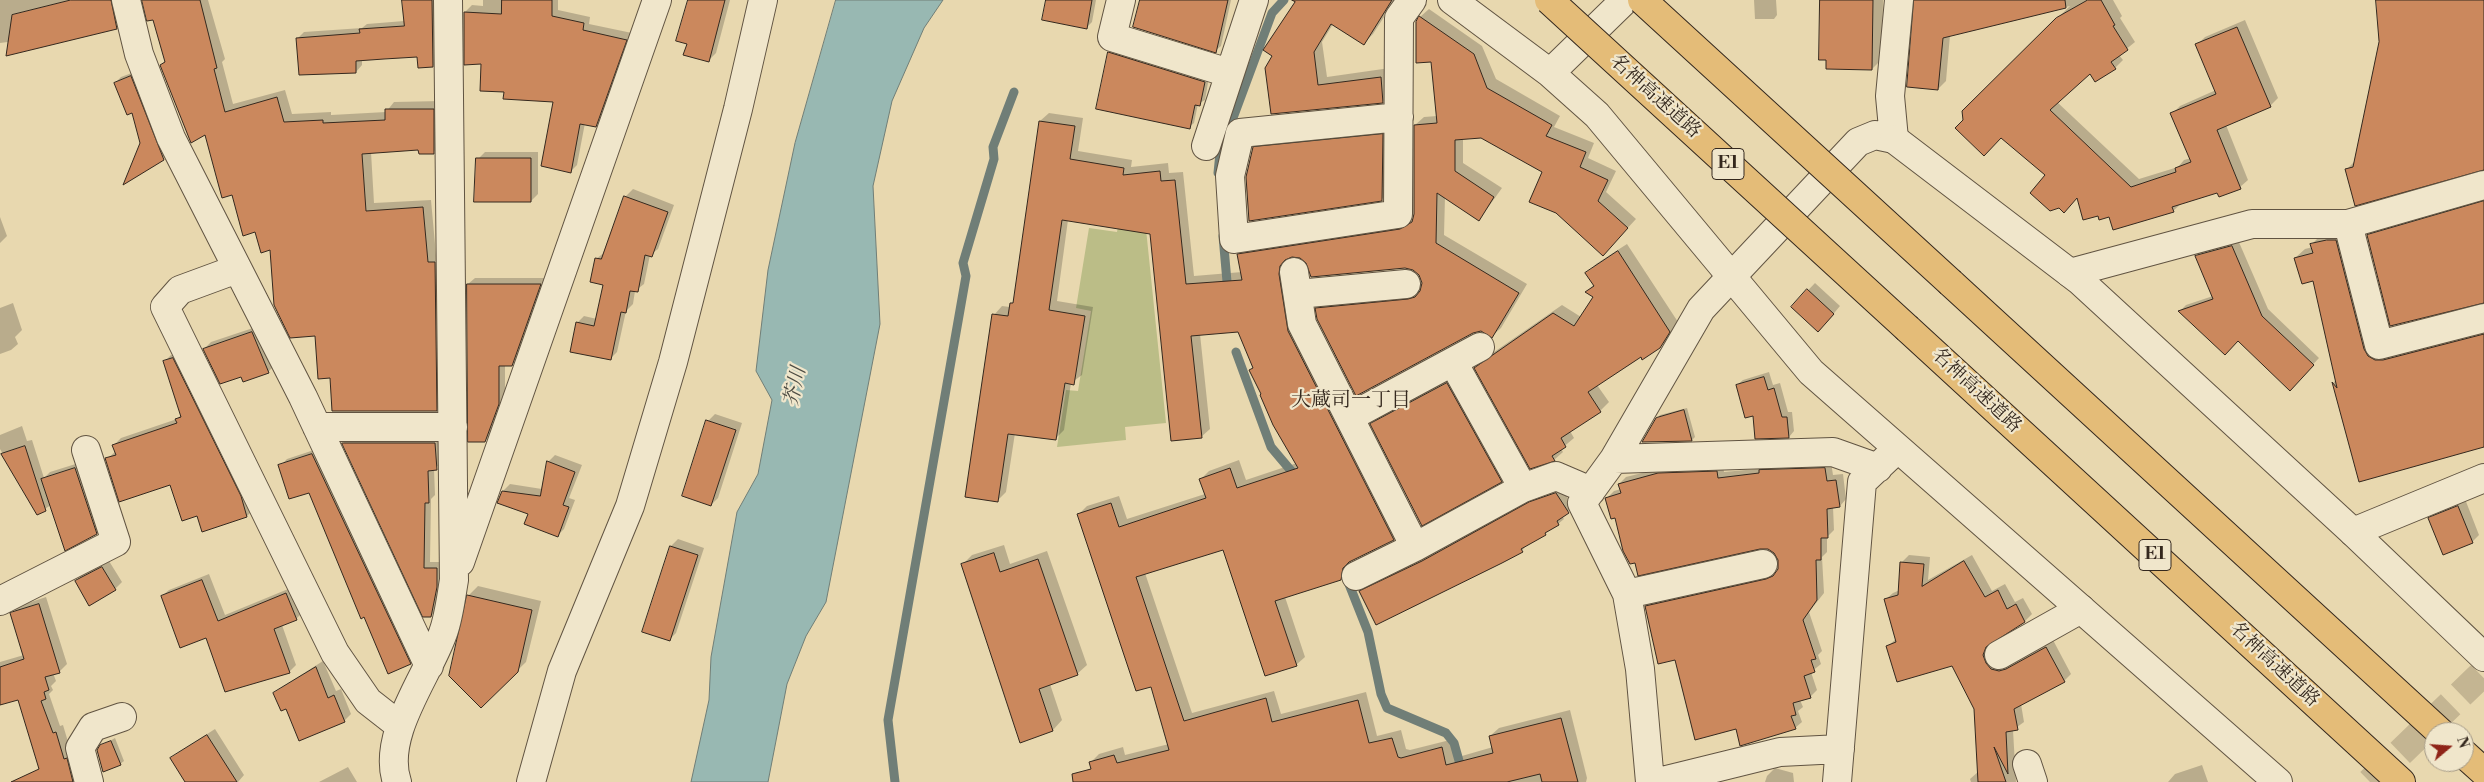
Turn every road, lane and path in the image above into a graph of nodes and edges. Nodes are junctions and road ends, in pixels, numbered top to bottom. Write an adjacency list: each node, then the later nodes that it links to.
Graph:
1 (126, 0): 20 (street)
2 (448, 0): 29 (street)
3 (657, 0): 41 (street)
4 (763, 0): 56 (street)
5 (1121, 0): 13 (street)
6 (1254, 0): 13 (street)
7 (1412, 0): 15 (street)
8 (1452, 0): 14 (street)
9 (1549, 0): 61 (highway, 名神高速道路 / E1, bridge)
10 (1625, 0): 14 (street)
11 (1642, 0): 49 (highway, bridge)
12 (1899, 0): 16 (street)
13 (1229, 73): 17 (street)
14 (1550, 73): 22 (street)
15 (1399, 117): 15 (street)
16 (1894, 139): 21 (street); 22 (street)
17 (1206, 146)
18 (2484, 185): 19 (street)
19 (2348, 224): 21 (street); 24 (street)
20 (237, 268): 28 (street); 50 (street)
21 (2070, 272): 37 (street)
22 (1732, 277): 30 (street); 32 (street)
23 (1406, 284): 27 (street)
24 (2484, 318)
25 (1480, 347): 26 (street)
26 (1453, 362): 27 (street); 35 (street)
27 (1350, 417): 38 (street)
28 (317, 427): 29 (street); 47 (street)
29 (452, 427): 41 (street)
30 (1897, 449): 33 (street); 44 (street)
31 (86, 450): 43 (street)
32 (1614, 459): 33 (street); 36 (street)
33 (1878, 468): 51 (street)
34 (2484, 478): 37 (street)
35 (1523, 488): 36 (street); 38 (street)
36 (1591, 491): 42 (street)
37 (2353, 532): 46 (street)
38 (1415, 547): 40 (street)
39 (1763, 564): 42 (street)
40 (1356, 576)
41 (454, 580): 47 (street)
42 (1627, 594): 57 (street)
43 (0, 601)
44 (2081, 609): 45 (street); 60 (street)
45 (1999, 655)
46 (2484, 657)
47 (429, 666): 50 (street)
48 (122, 717): 54 (street)
49 (2429, 722)
50 (400, 726): 55 (street)
51 (1840, 749): 58 (street); 59 (street)
52 (2474, 763): 53 (highway)
53 (2484, 772)
54 (89, 782)
55 (397, 782)
56 (531, 782)
57 (1650, 782)
58 (1658, 782)
59 (1837, 782)
60 (2278, 782)
61 (2402, 782)

